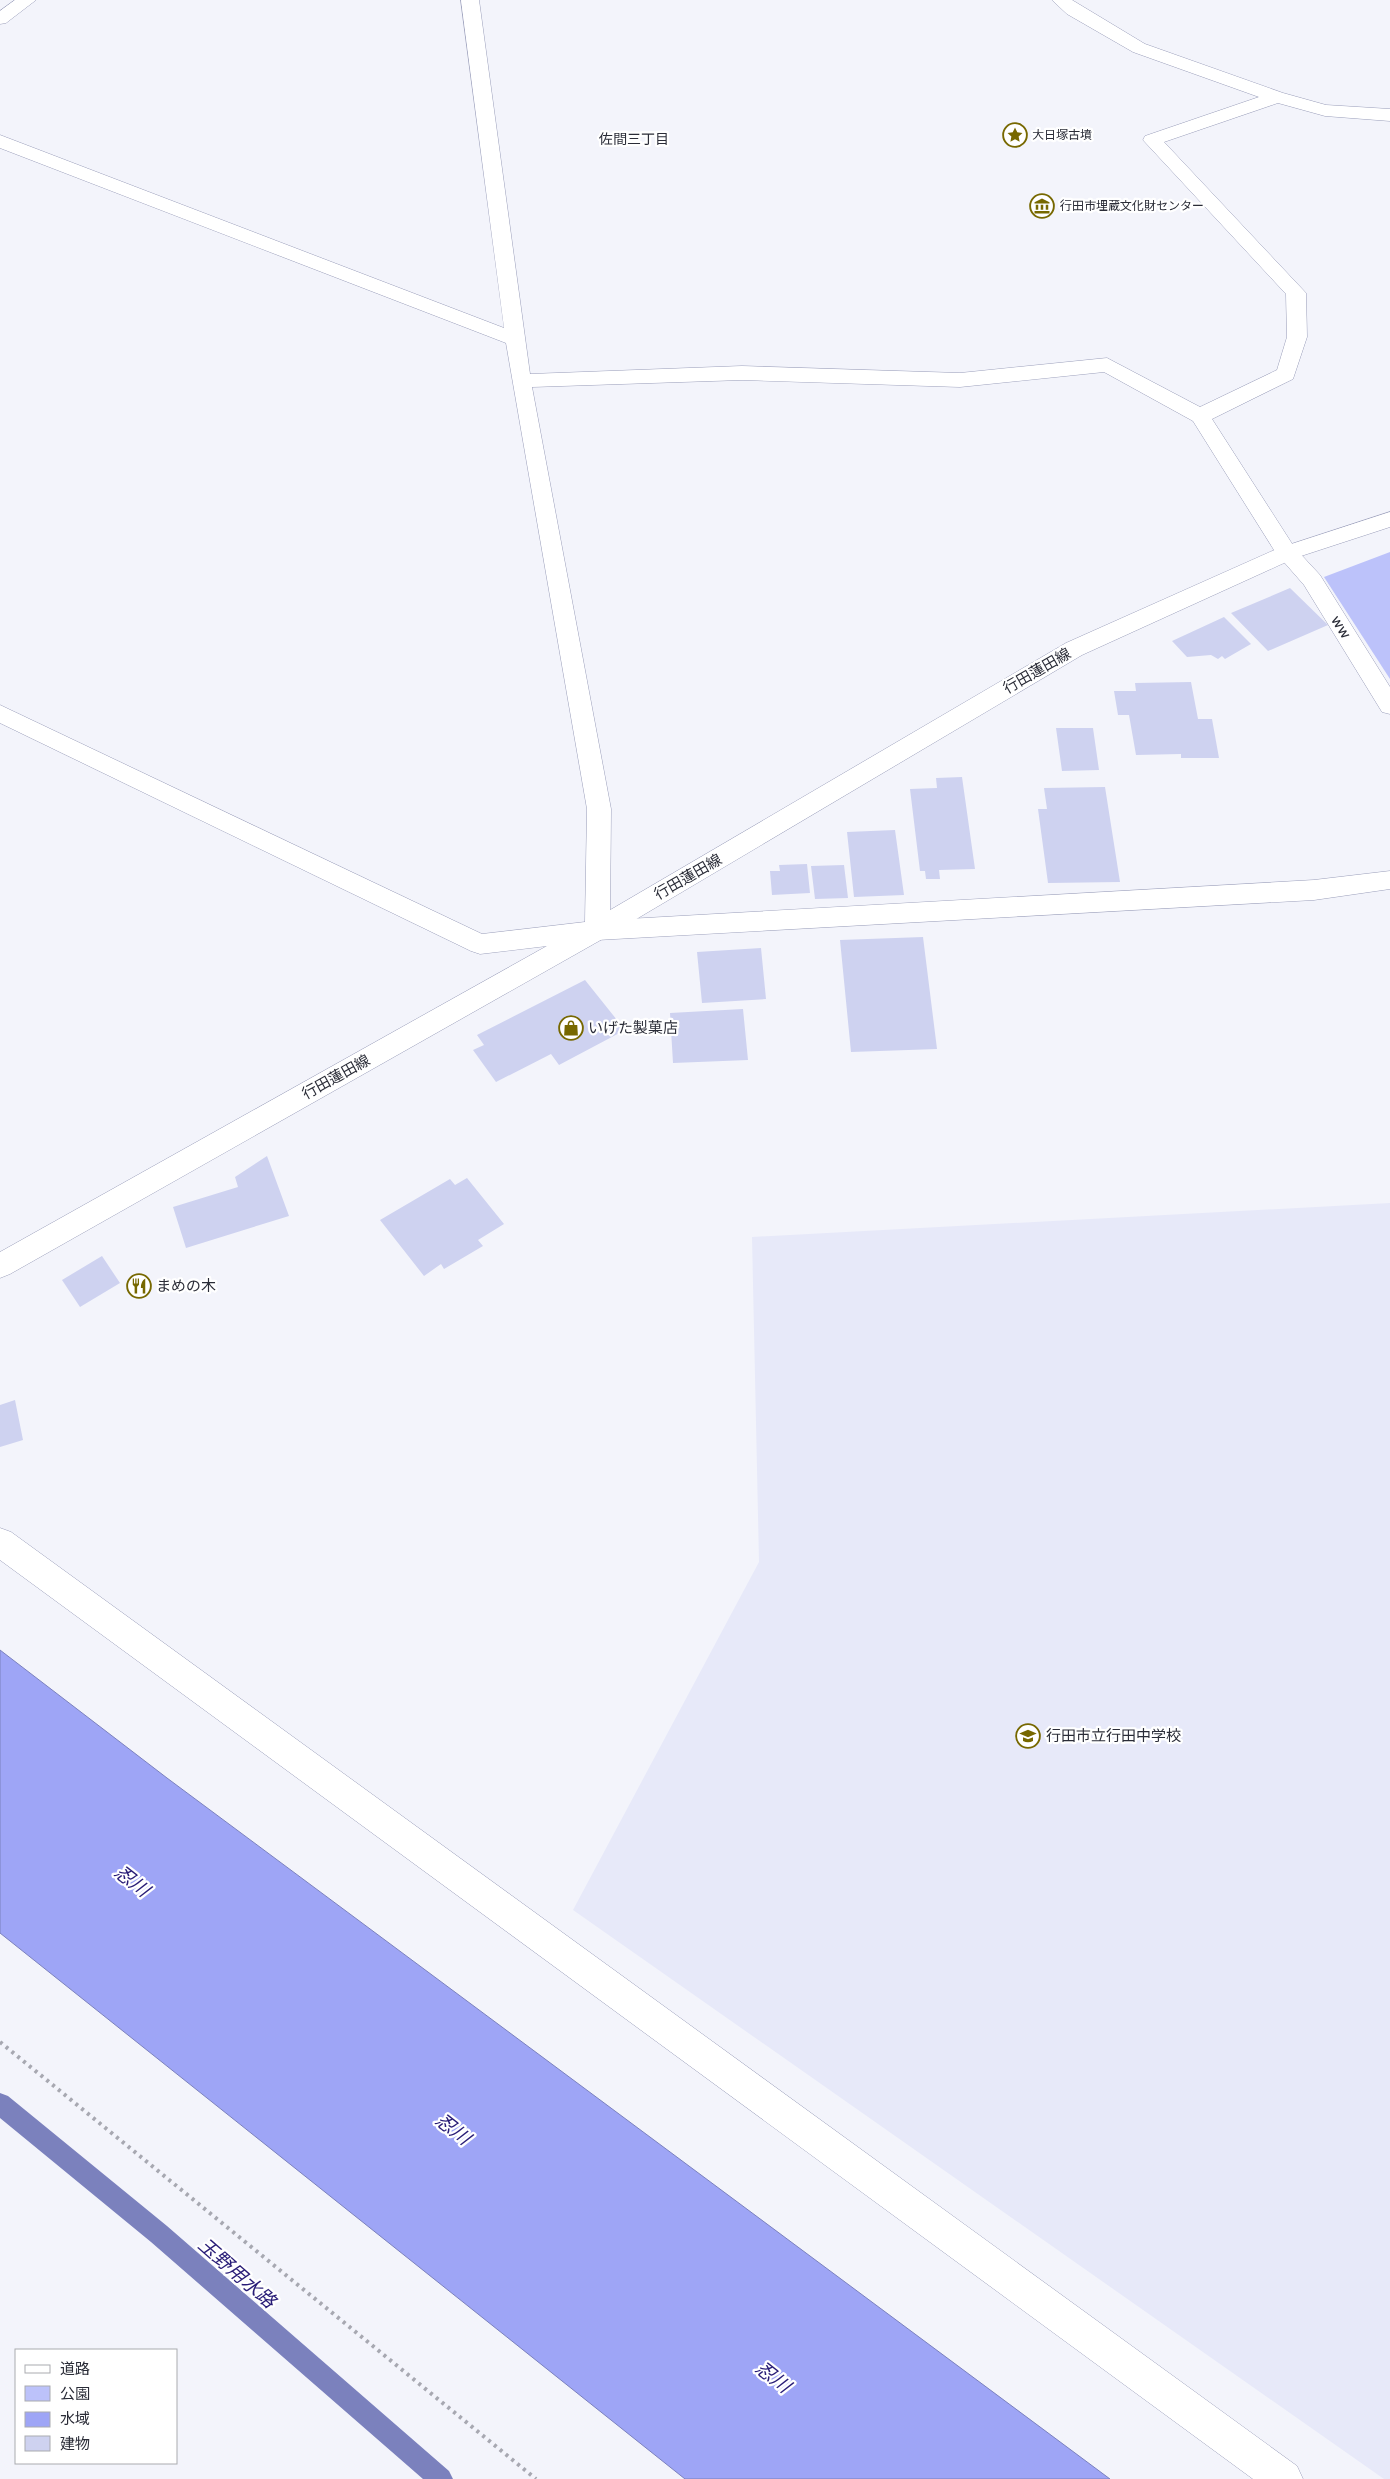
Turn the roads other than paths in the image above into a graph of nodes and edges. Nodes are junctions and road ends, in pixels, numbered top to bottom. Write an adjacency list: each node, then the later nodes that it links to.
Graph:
1 (27, 0): 4 (street)
2 (470, 0): 8 (street)
3 (1061, 0): 5 (street)
4 (0, 20)
5 (1277, 97): 6 (street); 10 (street)
6 (1390, 115)
7 (0, 142): 8 (street)
8 (514, 339): 9 (street)
9 (521, 381): 10 (street); 16 (street)
10 (1200, 416): 12 (street, ww)
11 (1390, 519): 12 (street, 行田蓮田線)
12 (1287, 553): 13 (street, ww); 16 (street, 行田蓮田線)
13 (1390, 706)
14 (0, 713): 16 (street)
15 (1390, 880): 16 (street)
16 (596, 930): 17 (street, 行田蓮田線)
17 (0, 1266)
18 (0, 1542): 19 (street)
19 (1284, 2479)

